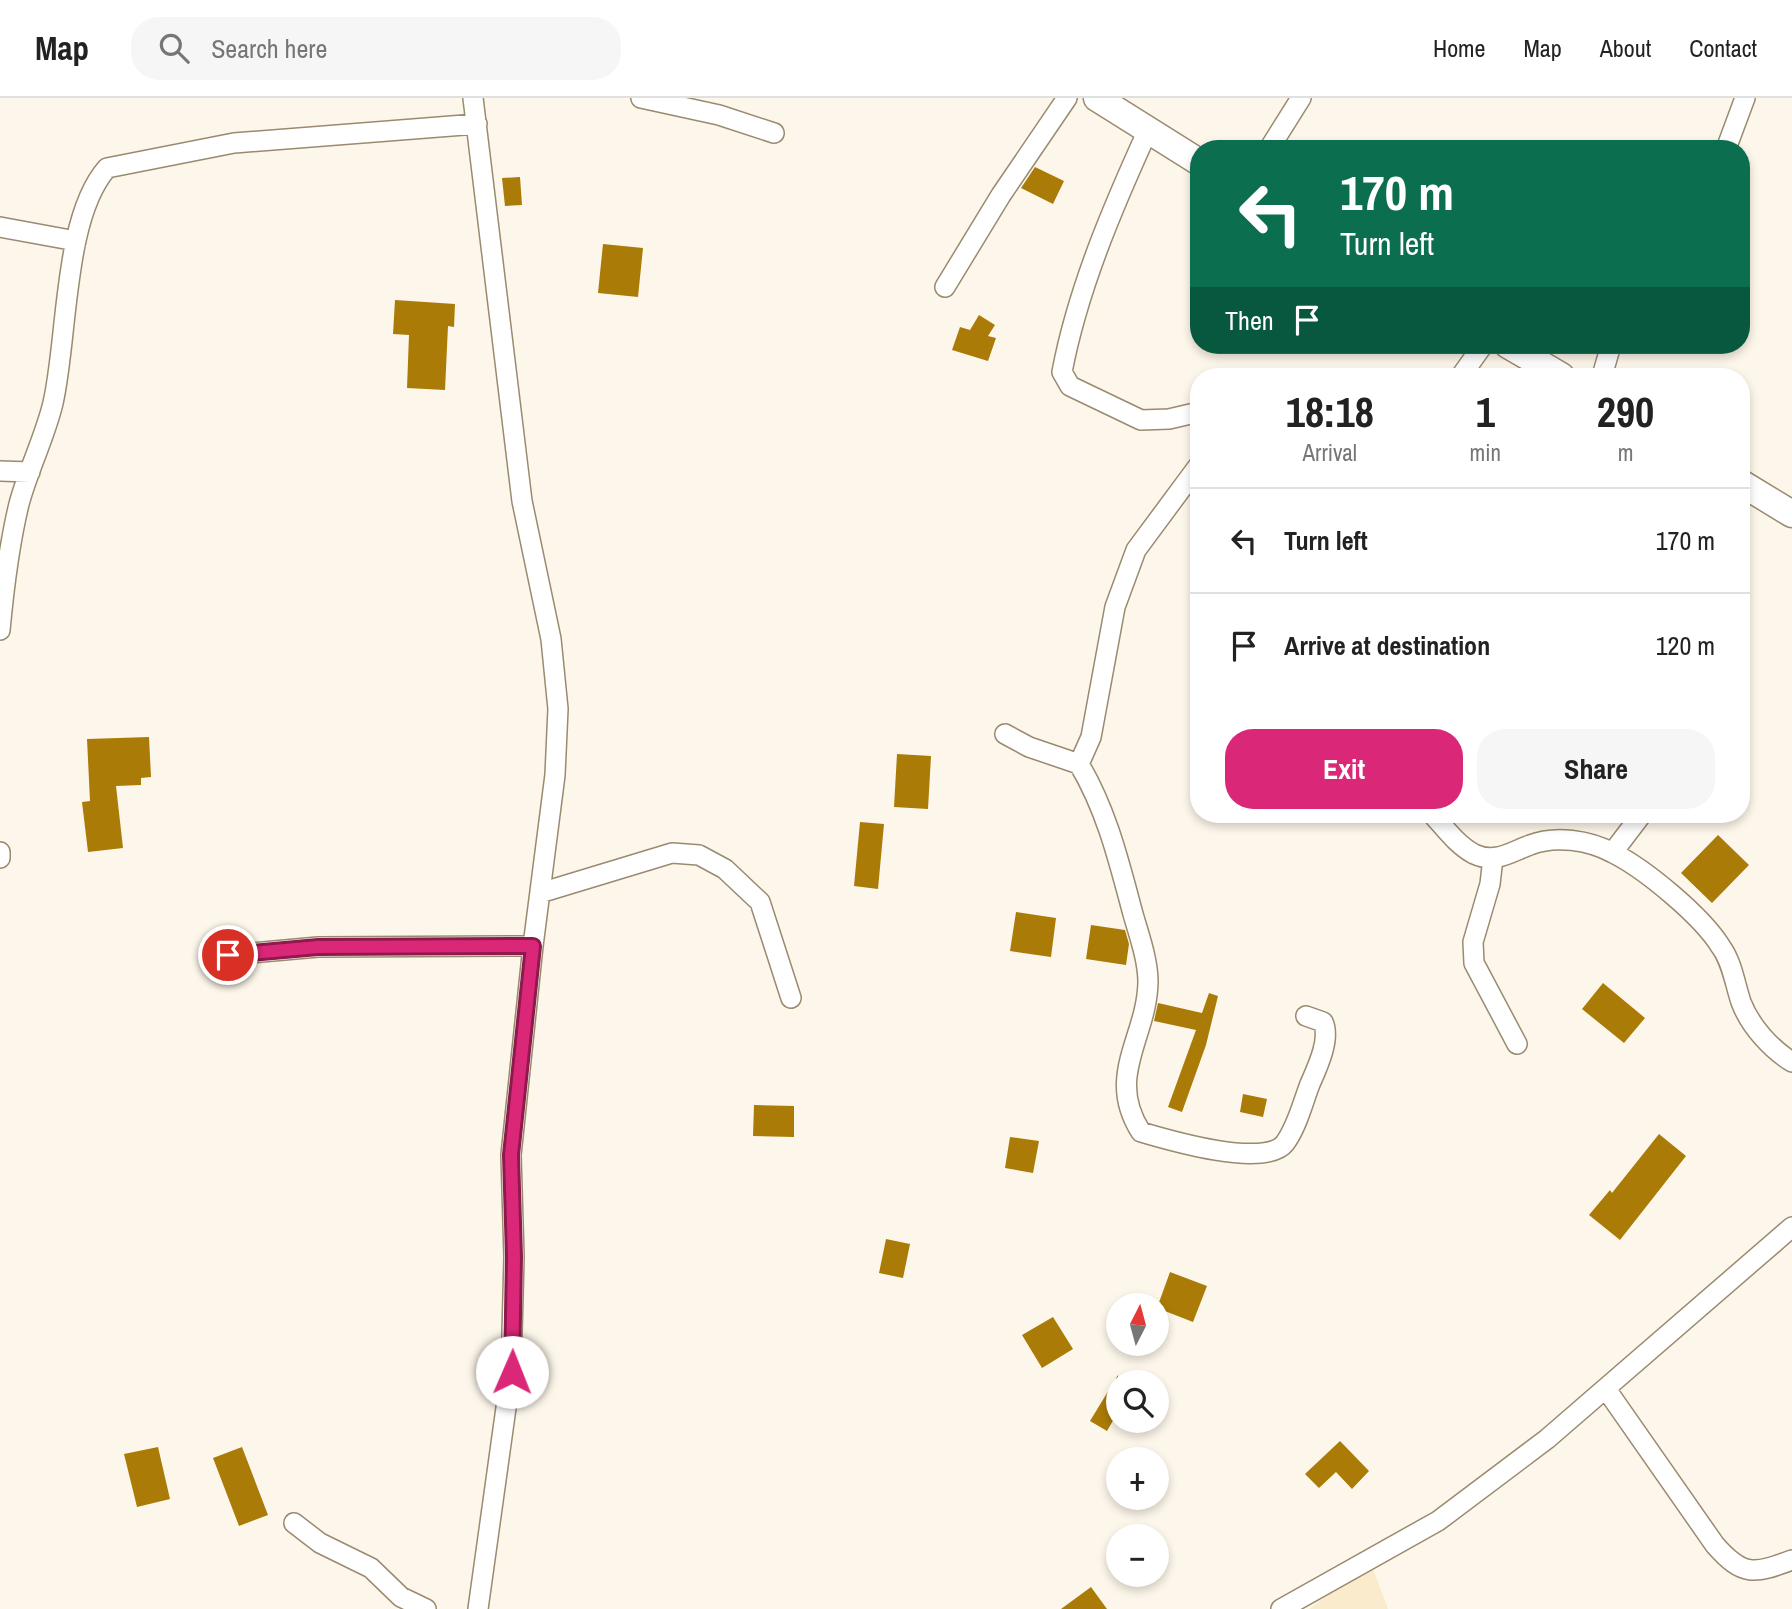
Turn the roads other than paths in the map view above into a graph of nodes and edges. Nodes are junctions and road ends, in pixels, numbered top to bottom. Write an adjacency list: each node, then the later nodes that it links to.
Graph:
1 (473, 98): 7 (street)
2 (640, 98): 9 (street)
3 (1067, 98): 15 (street)
4 (1097, 98): 8 (main road)
5 (1301, 98): 10 (street)
6 (1745, 98): 11 (street)
7 (477, 124): 14 (street); 31 (street)
8 (1148, 130): 12 (main road); 18 (street)
9 (774, 133)
10 (1275, 140)
11 (1729, 140)
12 (1190, 156)
13 (0, 227): 14 (street)
14 (76, 241): 20 (street)
15 (945, 287)
16 (1523, 354): 17 (main road)
17 (1547, 368)
18 (1190, 414)
19 (0, 471): 20 (street)
20 (30, 472): 24 (street)
21 (1190, 475): 26 (street)
22 (1750, 488): 23 (main road)
23 (1792, 514)
24 (0, 630)
25 (1004, 734): 26 (street)
26 (1079, 764): 35 (street)
27 (1440, 823): 30 (street)
28 (1635, 823): 29 (street)
29 (1613, 852): 30 (street); 37 (street)
30 (1493, 858): 36 (street)
31 (540, 893): 32 (street); 34 (street)
32 (533, 946): 33 (street); 43 (street)
33 (228, 955)
34 (791, 998)
35 (1306, 1016)
36 (1517, 1044)
37 (1792, 1062)
38 (1792, 1227): 39 (street)
39 (1606, 1389): 41 (street); 44 (street)
40 (294, 1523): 42 (street)
41 (1792, 1560)
42 (426, 1609)
43 (478, 1609)
44 (1281, 1609)

